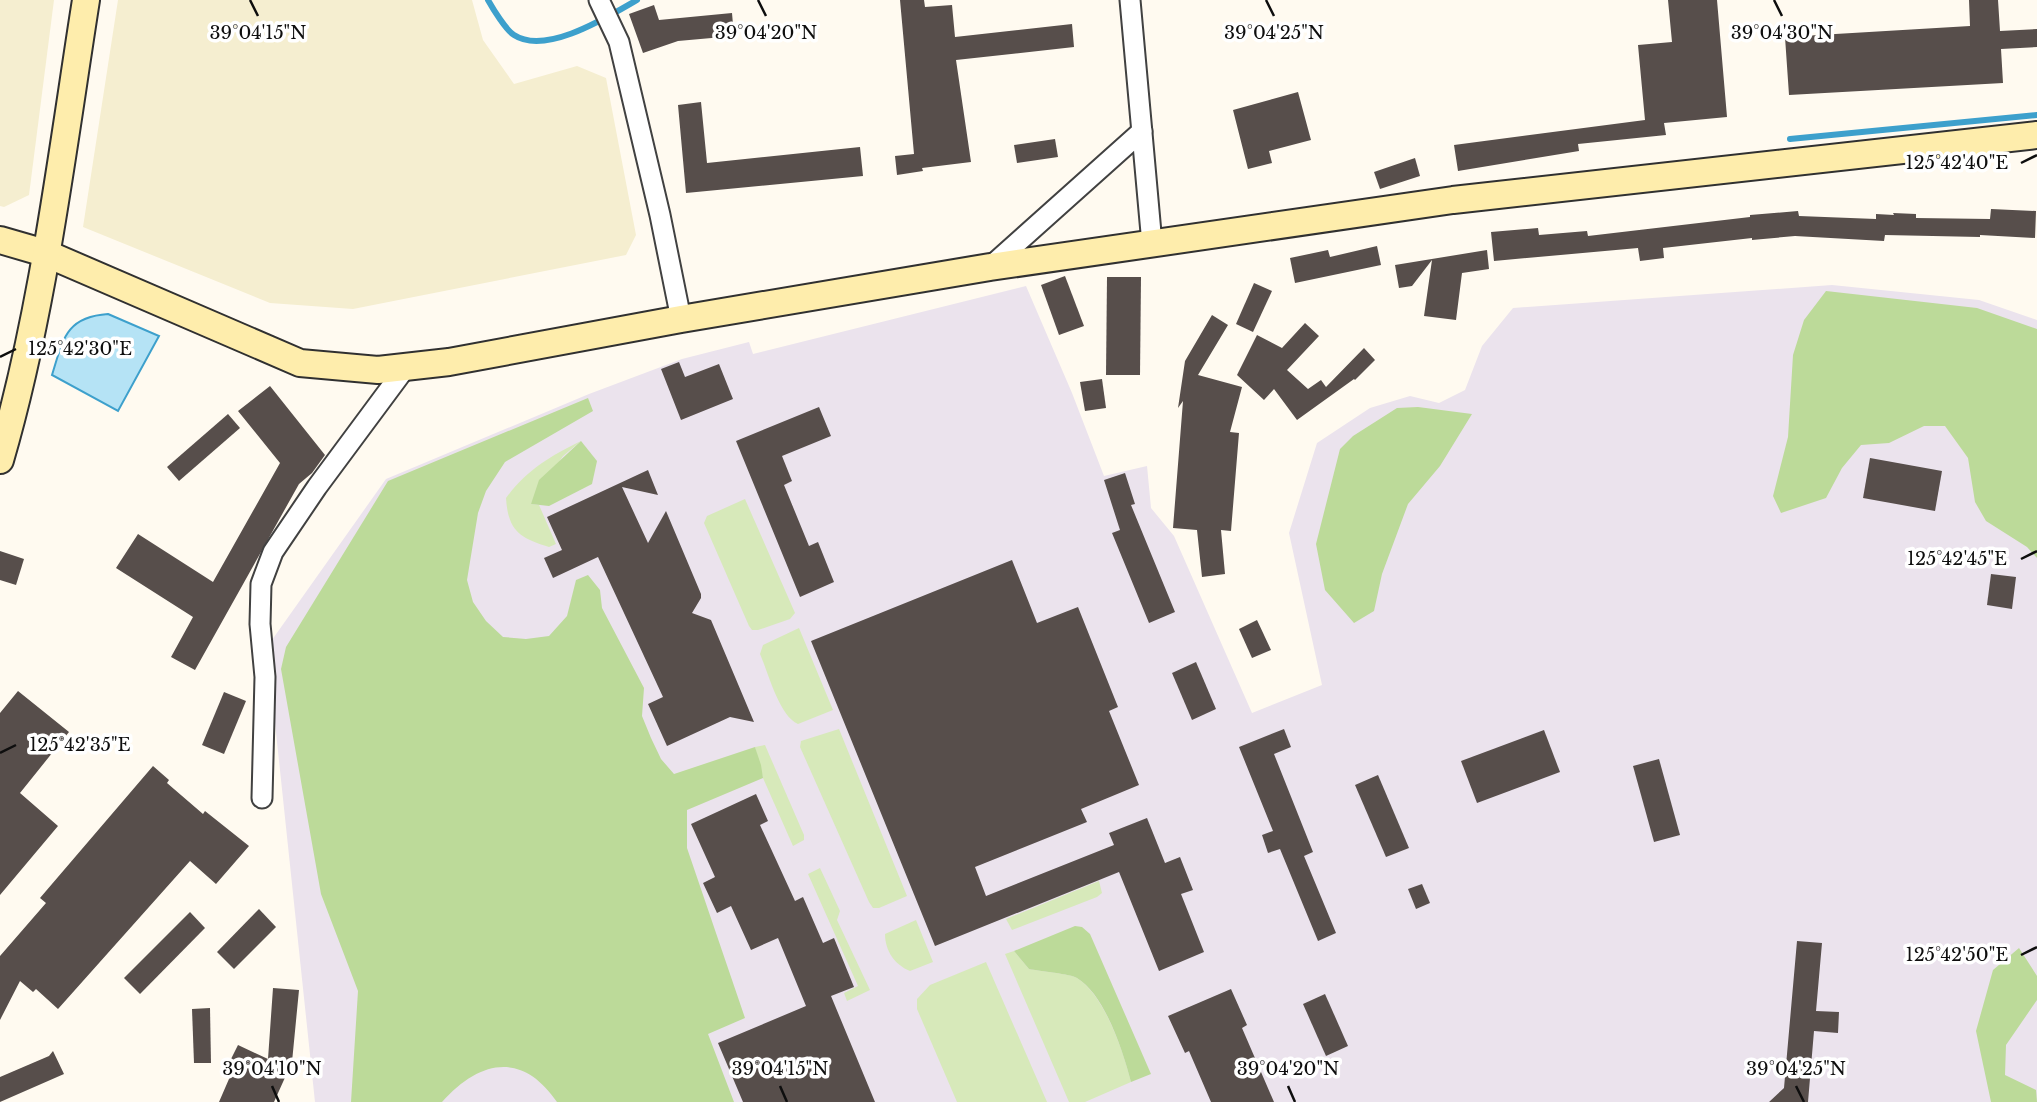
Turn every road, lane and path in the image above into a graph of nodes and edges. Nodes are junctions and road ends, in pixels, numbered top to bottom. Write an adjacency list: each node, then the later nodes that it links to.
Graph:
1 (86, 0): 8 (main road)
2 (1130, 0): 4 (street)
3 (601, 4): 10 (street)
4 (1142, 131): 7 (street); 9 (street)
5 (2037, 135): 7 (main road)
6 (0, 240): 8 (main road)
7 (1152, 244): 9 (main road)
8 (45, 253): 11 (main road); 12 (main road)
9 (990, 267): 10 (main road)
10 (681, 319): 11 (main road)
11 (406, 367): 13 (street)
12 (0, 460)
13 (262, 798)

